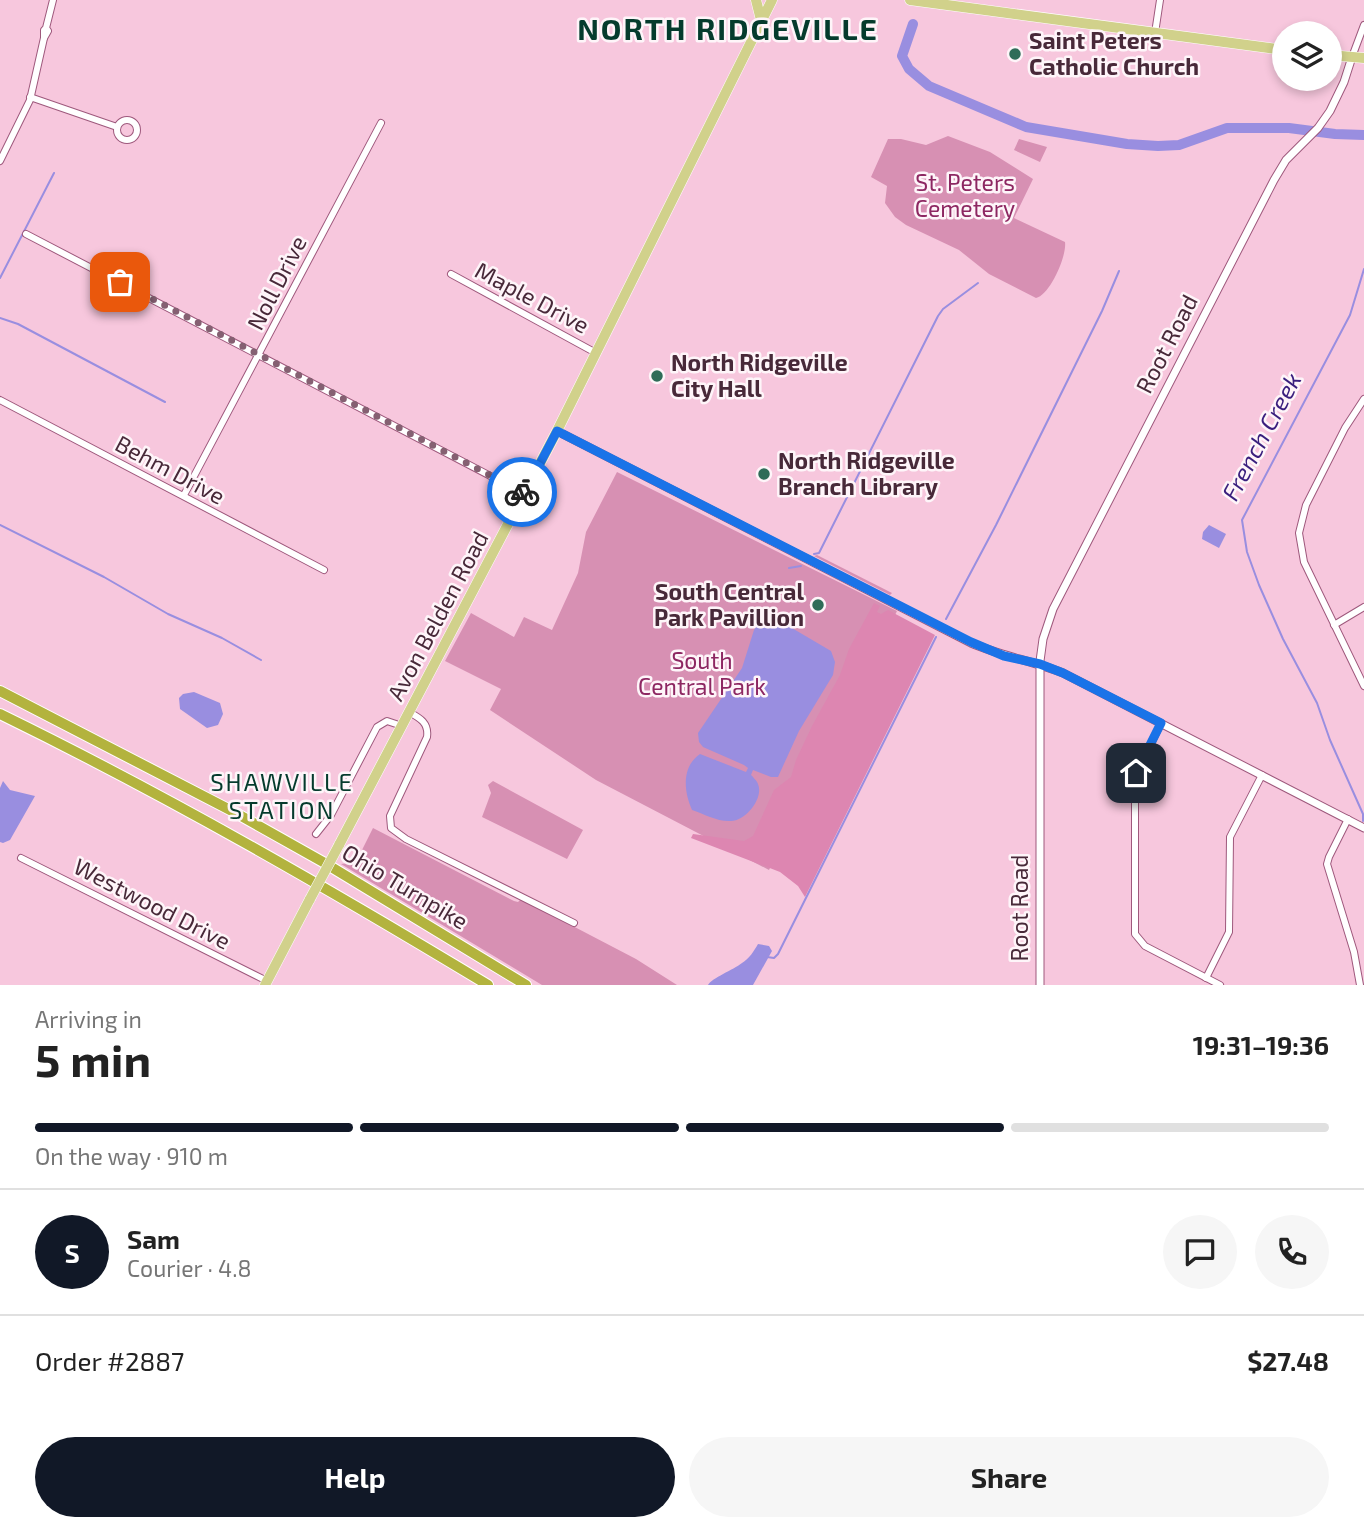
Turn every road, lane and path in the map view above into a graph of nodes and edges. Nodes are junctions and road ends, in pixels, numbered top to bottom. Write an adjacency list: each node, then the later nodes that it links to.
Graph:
1 (53, 0): 13 (street)
2 (756, 0): 6 (main road)
3 (772, 0): 6 (main road, Avon Belden Road)
4 (910, 0): 8 (main road)
5 (1160, 0): 8 (street)
6 (762, 20): 19 (main road, Avon Belden Road)
7 (1364, 25): 11 (street)
8 (1155, 33): 9 (main road)
9 (1272, 48)
10 (1342, 56): 11 (main road)
11 (1352, 57): 12 (main road); 29 (street, Root Road)
12 (1364, 58)
13 (30, 97): 15 (street); 16 (street)
14 (381, 123): 20 (street, Noll Drive)
15 (117, 127)
16 (0, 161)
17 (26, 234): 20 (street)
18 (451, 274): 19 (street, Maple Drive)
19 (596, 353): 23 (main road, Avon Belden Road)
20 (259, 355): 24 (street); 25 (street, Noll Drive)
21 (1364, 399): 28 (street)
22 (0, 400): 25 (street, Behm Drive)
23 (557, 431): 24 (main road, Avon Belden Road); 29 (street)
24 (524, 494): 32 (main road, Avon Belden Road)
25 (184, 495): 26 (street, Behm Drive)
26 (324, 570)
27 (1364, 607): 28 (street)
28 (1334, 625): 30 (street)
29 (1040, 663): 34 (street); 46 (street, Root Road)
30 (1364, 686)
31 (0, 691): 45 (highway, Ohio Turnpike)
32 (409, 712): 35 (main road, Avon Belden Road); 41 (street)
33 (0, 715): 44 (highway, Ohio Turnpike)
34 (1161, 723): 36 (street); 42 (street)
35 (402, 726): 39 (street); 43 (main road, Avon Belden Road, bridge)
36 (1262, 775): 37 (street); 42 (street)
37 (1348, 819): 38 (street); 48 (street)
38 (1364, 828)
39 (316, 834)
40 (21, 858): 43 (street, Westwood Drive)
41 (574, 923)
42 (1206, 978): 47 (street)
43 (266, 983)
44 (488, 985)
45 (526, 985)
46 (1040, 985)
47 (1220, 985)
48 (1360, 985)

